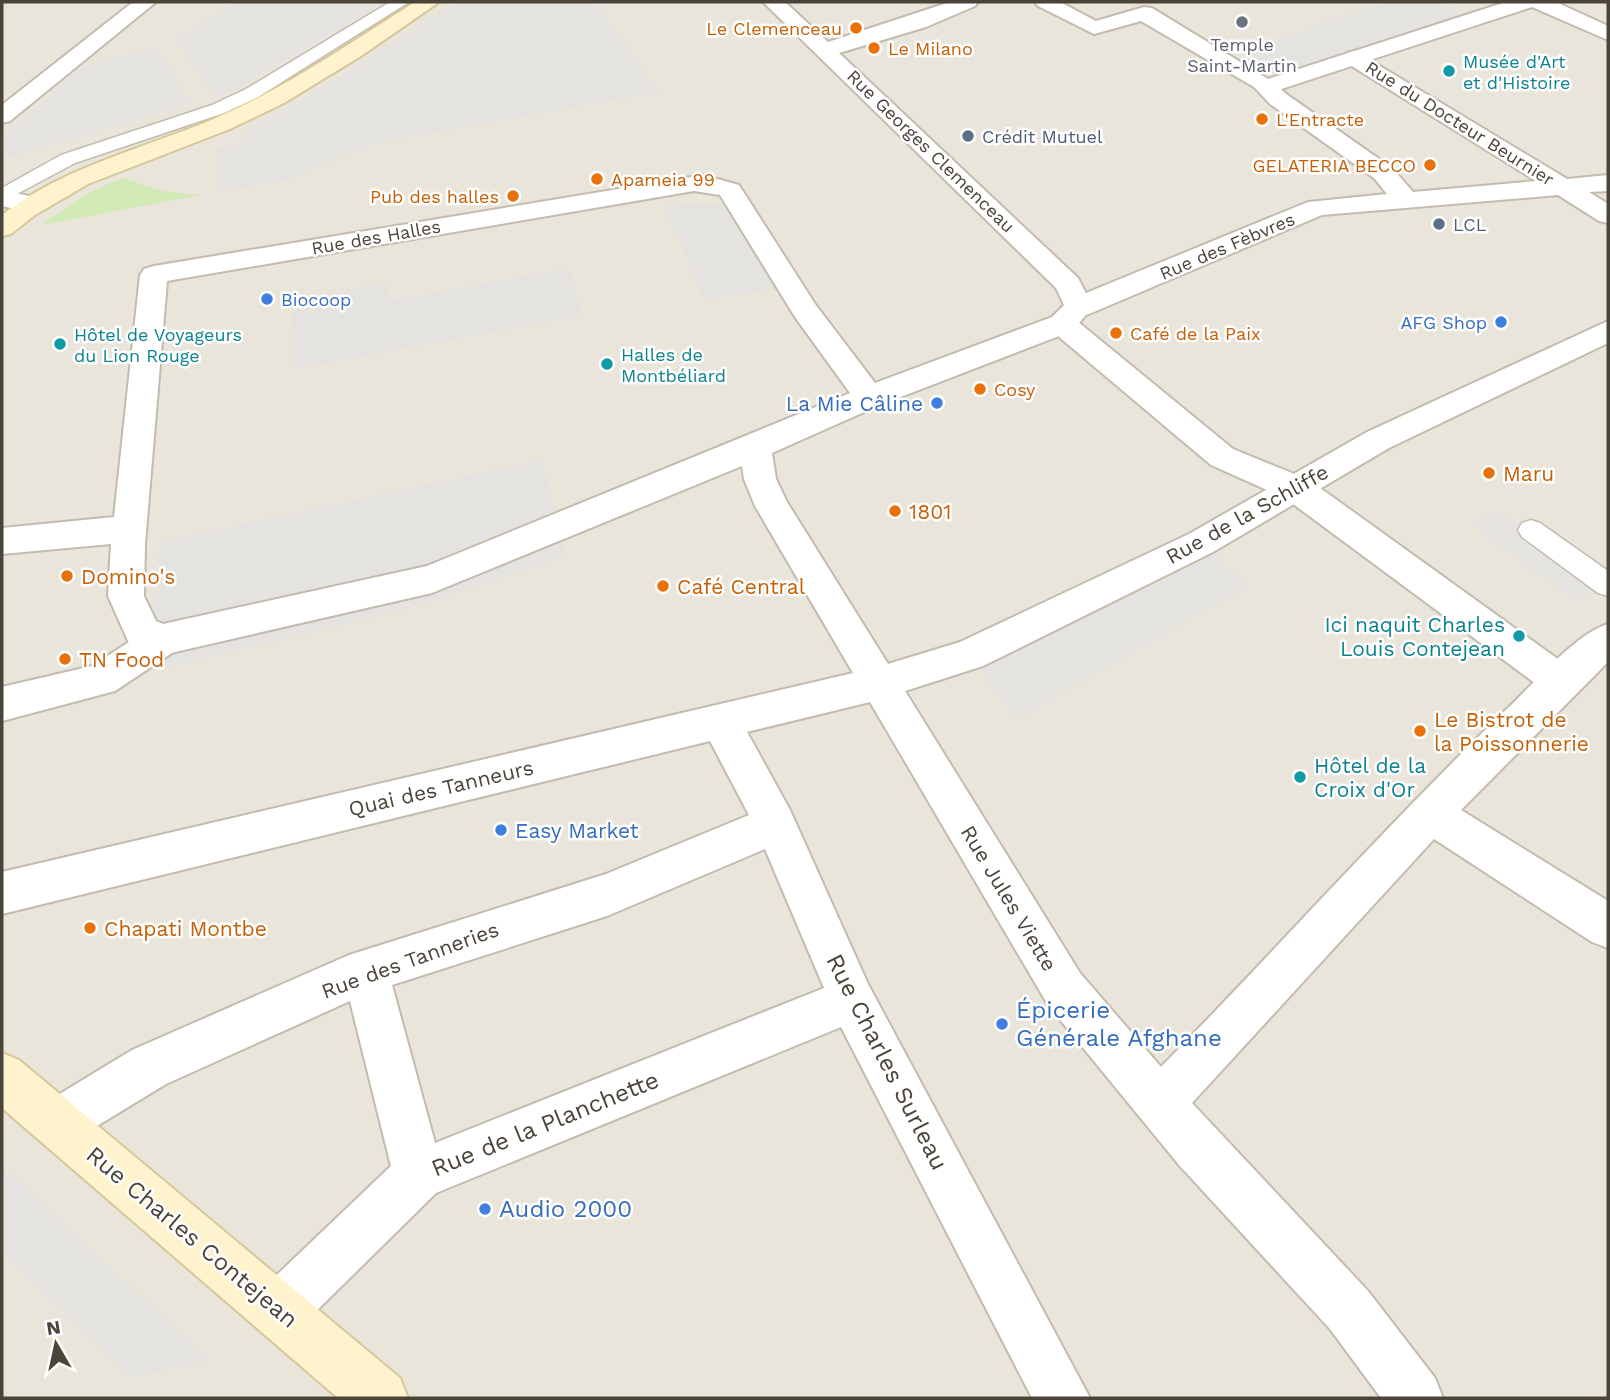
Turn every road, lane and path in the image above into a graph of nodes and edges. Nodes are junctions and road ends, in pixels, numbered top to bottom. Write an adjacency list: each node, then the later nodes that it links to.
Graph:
1 (146, 2): 14 (street)
2 (401, 2): 17 (lane)
3 (429, 2): 19 (main road)
4 (773, 2): 11 (street, Rue Georges Clemenceau)
5 (968, 2): 11 (street)
6 (1045, 2): 9 (street)
7 (1526, 2): 12 (street)
8 (1539, 2): 10 (street)
9 (1143, 7): 13 (street)
10 (1608, 34)
11 (826, 50): 22 (street, Rue Georges Clemenceau)
12 (1355, 58): 13 (street); 16 (street, Rue du Docteur Beurnier)
13 (1266, 87): 18 (street)
14 (2, 117)
15 (1608, 183): 16 (street, Rue des Fèbvres)
16 (1565, 188): 18 (street, Rue des Fèbvres); 20 (street, Rue du Docteur Beurnier)
17 (2, 197): 19 (street)
18 (1405, 199): 22 (street, Rue des Fèbvres)
19 (29, 204): 21 (main road)
20 (1608, 215)
21 (2, 228)
22 (1070, 316): 24 (street, Rue des Fèbvres); 26 (street, Rue Georges Clemenceau)
23 (1608, 331): 26 (street, Rue de la Schliffe)
24 (869, 397): 25 (street, Rue des Fèbvres); 27 (street, Rue des Halles)
25 (755, 447): 32 (street, Rue des Fèbvres); 34 (street, Rue Jules Viette)
26 (1297, 489): 33 (street, Rue Georges Clemenceau); 34 (street, Rue de la Schliffe)
27 (128, 529): 29 (street); 32 (street, Rue des Halles)
28 (1531, 530): 30 (lane)
29 (2, 541)
30 (1608, 585)
31 (1608, 639): 33 (street)
32 (162, 640): 35 (street)
33 (1560, 681): 37 (street)
34 (880, 683): 36 (street, Quai des Tanneurs); 44 (street, Rue Jules Viette)
35 (2, 704)
36 (720, 721): 38 (street, Rue Charles Surleau); 39 (street, Quai des Tanneurs)
37 (1428, 812): 40 (street); 44 (street)
38 (775, 824): 41 (street, Rue des Tanneries); 42 (street, Rue Charles Surleau)
39 (2, 893)
40 (1608, 926)
41 (365, 971): 45 (street, Rue des Tanneries); 46 (street)
42 (852, 1000): 46 (street, Rue de la Planchette); 49 (street, Rue Charles Surleau)
43 (2, 1077): 45 (main road, Rue Charles Contejean)
44 (1161, 1101): 50 (street, Rue Jules Viette)
45 (57, 1124): 47 (main road, Rue Charles Contejean)
46 (418, 1175): 47 (street, Rue de la Planchette)
47 (279, 1310): 48 (main road, Rue Charles Contejean)
48 (380, 1398)
49 (1062, 1398)
50 (1415, 1398)

